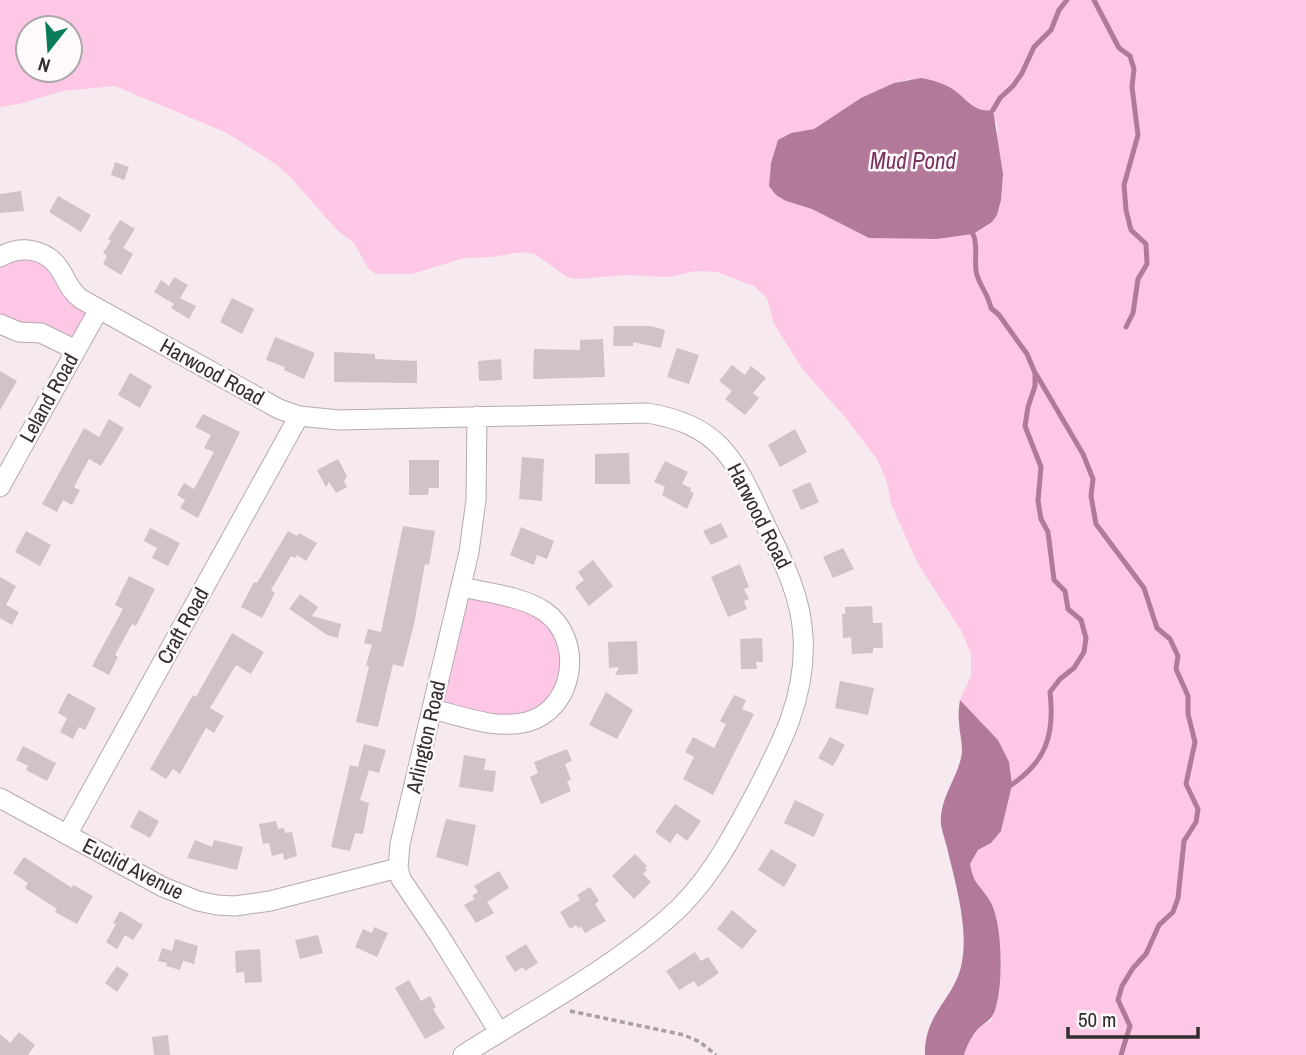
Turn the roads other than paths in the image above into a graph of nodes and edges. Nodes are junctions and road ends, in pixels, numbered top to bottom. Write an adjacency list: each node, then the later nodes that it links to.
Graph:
1 (0, 257): 2 (street, Harwood Road)
2 (99, 309): 4 (street, Leland Road); 5 (street, Harwood Road)
3 (0, 324): 4 (street)
4 (76, 350): 7 (street, Leland Road)
5 (299, 416): 6 (street, Harwood Road); 11 (street, Craft Road)
6 (477, 416): 8 (street, Arlington Road); 13 (street, Harwood Road)
7 (0, 487)
8 (462, 587): 9 (street, Arlington Road); 9 (street)
9 (432, 709): 12 (street, Arlington Road)
10 (0, 798): 11 (street, Euclid Avenue)
11 (66, 835): 12 (street, Euclid Avenue)
12 (398, 868): 13 (street)
13 (499, 1032): 14 (street, Harwood Road)
14 (463, 1055)

